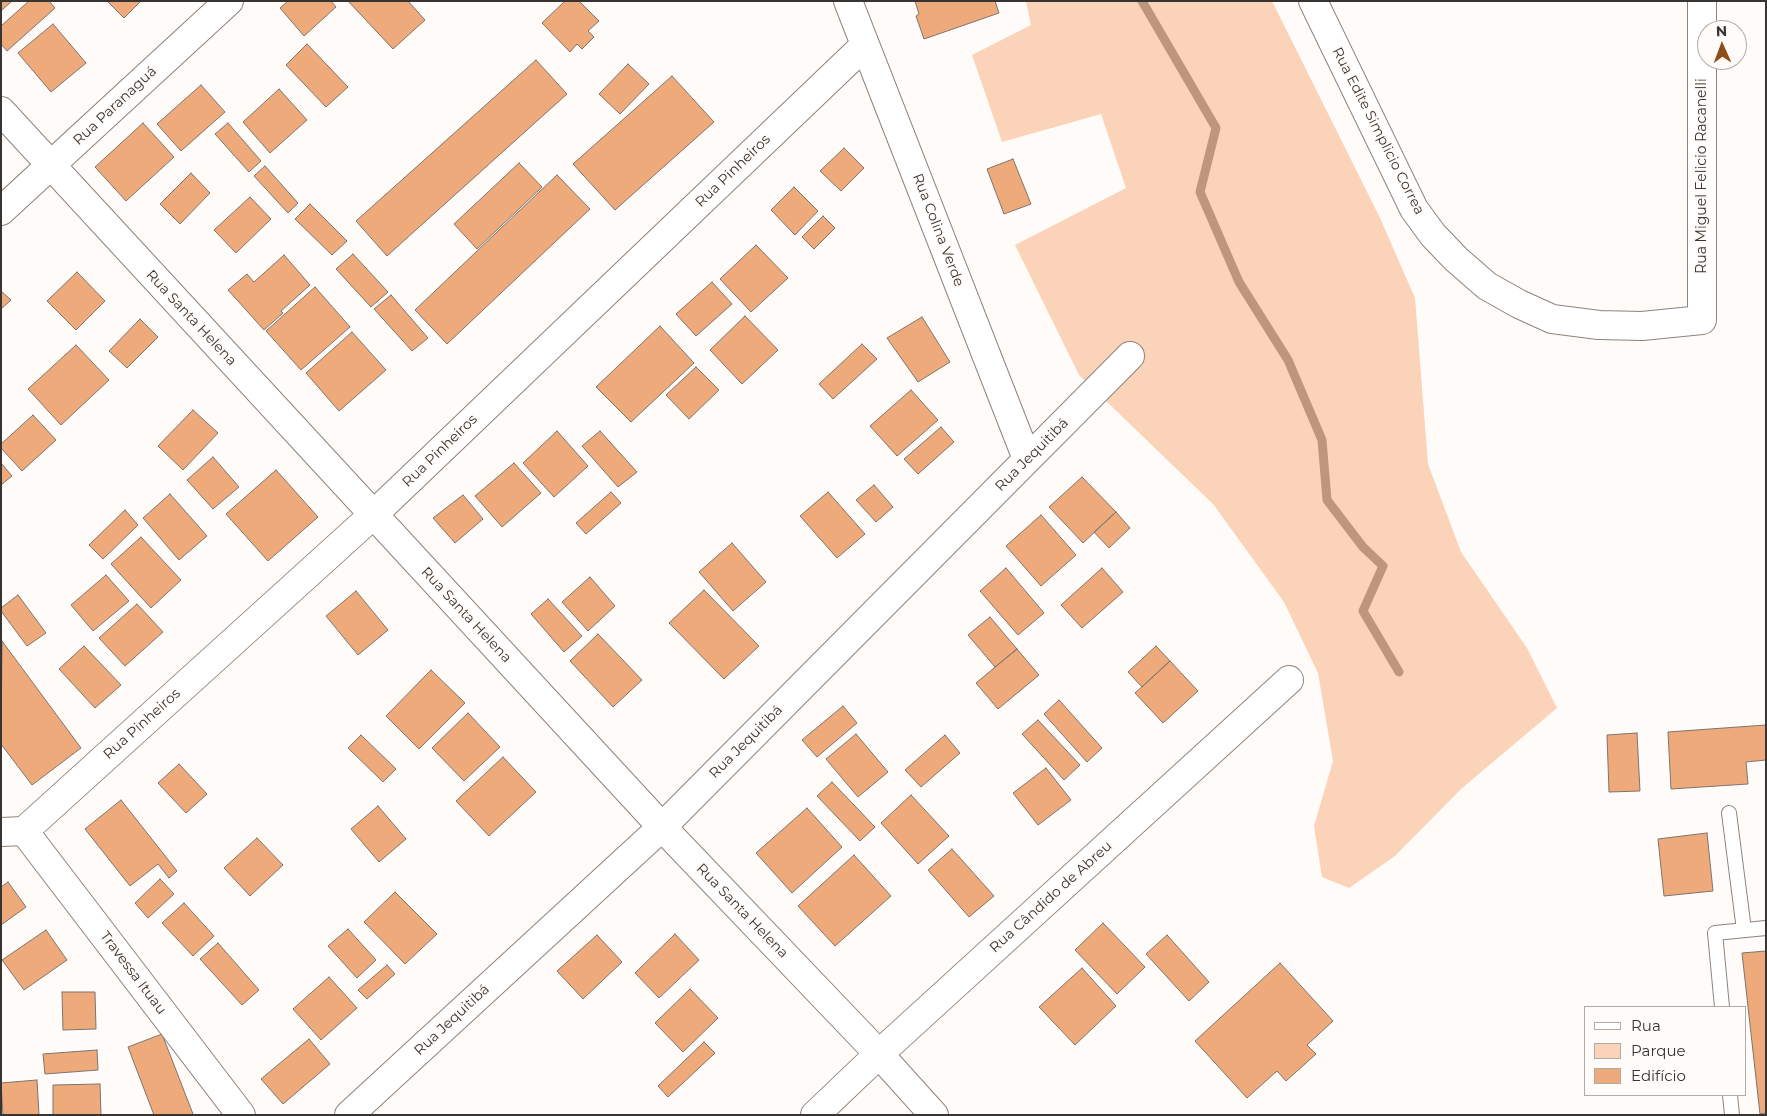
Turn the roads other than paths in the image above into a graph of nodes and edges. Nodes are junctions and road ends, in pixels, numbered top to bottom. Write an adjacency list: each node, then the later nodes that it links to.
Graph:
1 (229, 1): 7 (street, Rua Paranaguá)
2 (848, 1): 5 (street, Rua Colina Verde)
3 (1313, 1): 9 (street, Rua Edite Simplicio Correa)
4 (1702, 1): 9 (street, Rua Miguel Felicio Racanelli)
5 (865, 45): 11 (street, Rua Colina Verde); 12 (street, Rua Pinheiros)
6 (1, 111): 7 (street, Rua Santa Helena)
7 (50, 165): 8 (street, Rua Paranaguá); 12 (street, Rua Santa Helena)
8 (1, 211)
9 (1702, 320)
10 (1130, 356): 11 (street, Rua Jequitibá)
11 (1028, 459): 15 (street, Rua Jequitibá)
12 (373, 515): 15 (street, Rua Santa Helena); 16 (street, Rua Pinheiros)
13 (1289, 680): 20 (street, Rua Cândido de Abreu)
14 (1729, 813): 18 (lane)
15 (662, 826): 20 (street, Rua Santa Helena); 23 (street, Rua Jequitibá)
16 (13, 831): 22 (street, Travessa Ituau)
17 (1766, 928): 18 (lane)
18 (1744, 930): 19 (lane)
19 (1722, 1006)
20 (879, 1054): 24 (street, Rua Cândido de Abreu); 25 (street, Rua Santa Helena)
21 (1730, 1096): 26 (lane)
22 (241, 1115)
23 (349, 1115)
24 (815, 1115)
25 (934, 1115)
26 (1732, 1115)

